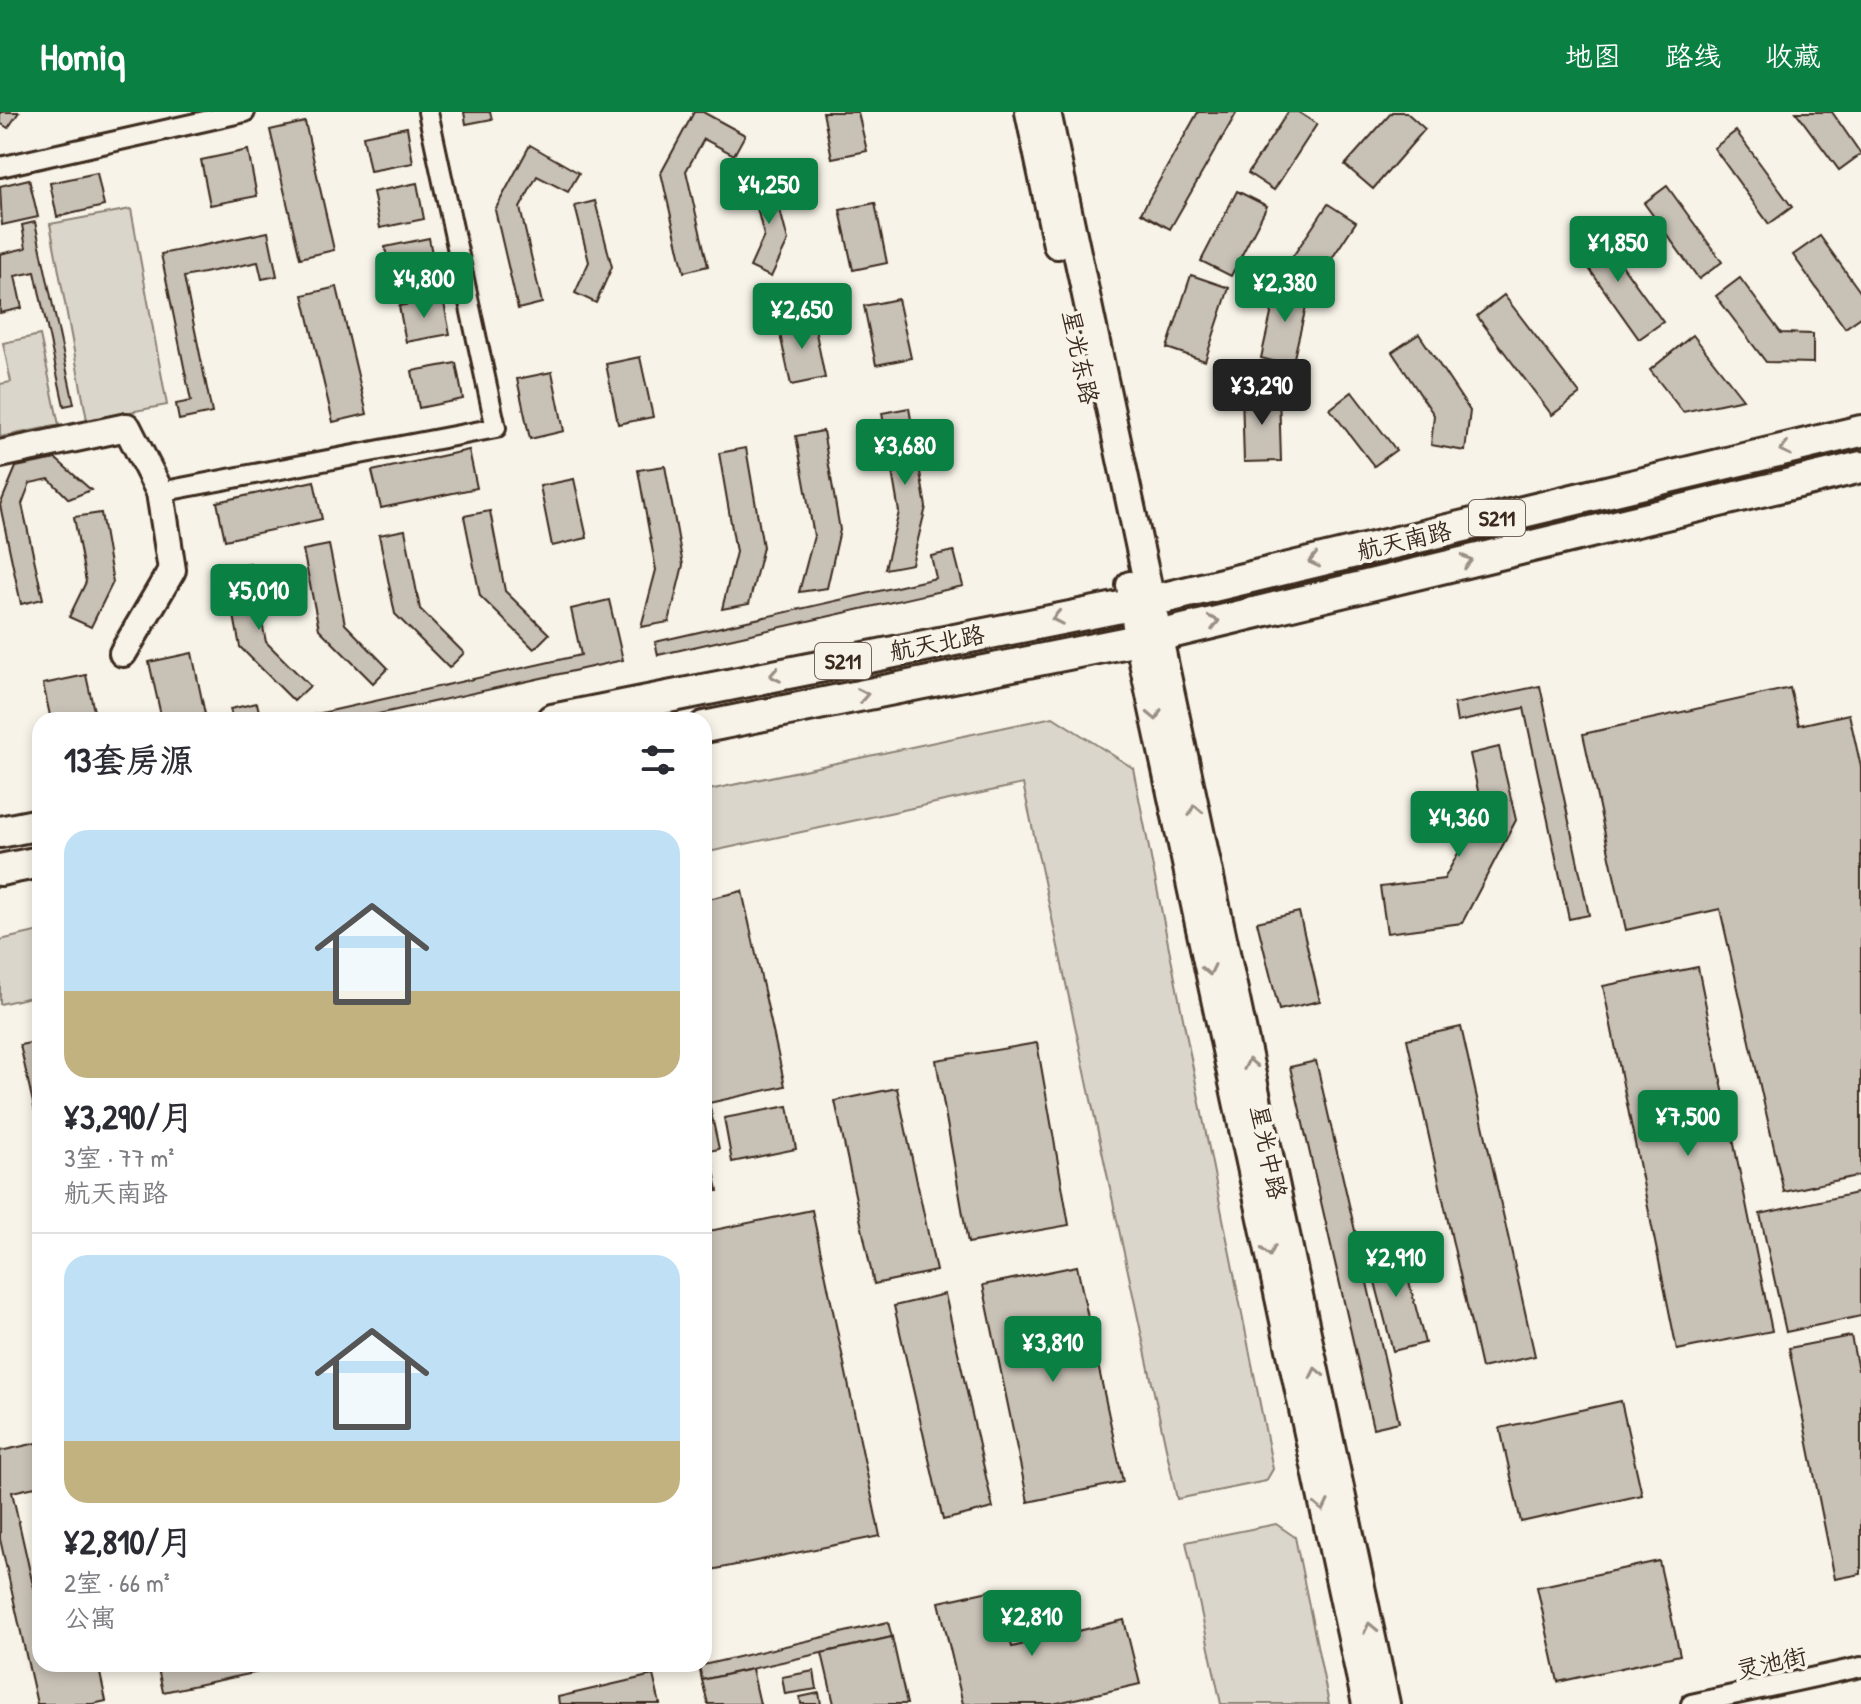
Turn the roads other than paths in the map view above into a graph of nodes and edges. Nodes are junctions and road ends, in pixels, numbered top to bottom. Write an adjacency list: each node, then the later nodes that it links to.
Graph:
1 (245, 112): 5 (street)
2 (428, 112): 9 (street)
3 (1029, 112): 10 (main road, 星光东路)
4 (1047, 112): 10 (main road, 星光东路)
5 (0, 167)
6 (1861, 431): 10 (main road, 航天南路 / S211, one-way to 10)
7 (0, 454): 9 (main road)
8 (1861, 467): 11 (main road, 航天南路 / S211, one-way to 8)
9 (160, 492): 12 (main road)
10 (1142, 602): 11 (main road, 星光中路); 13 (main road, 航天北路 / S211, one-way to 13)
11 (1148, 638): 14 (main road, 航天北路 / S211, one-way to 11); 20 (main road, 星光中路, one-way to 20); 21 (main road, 星光中路, one-way to 11)
12 (123, 653)
13 (592, 712)
14 (712, 725)
15 (32, 826): 16 (main road)
16 (0, 832)
17 (32, 864): 18 (main road)
18 (0, 870)
19 (1861, 1667): 22 (street, 灵池街)
20 (1366, 1704)
21 (1386, 1704)
22 (1691, 1704)

